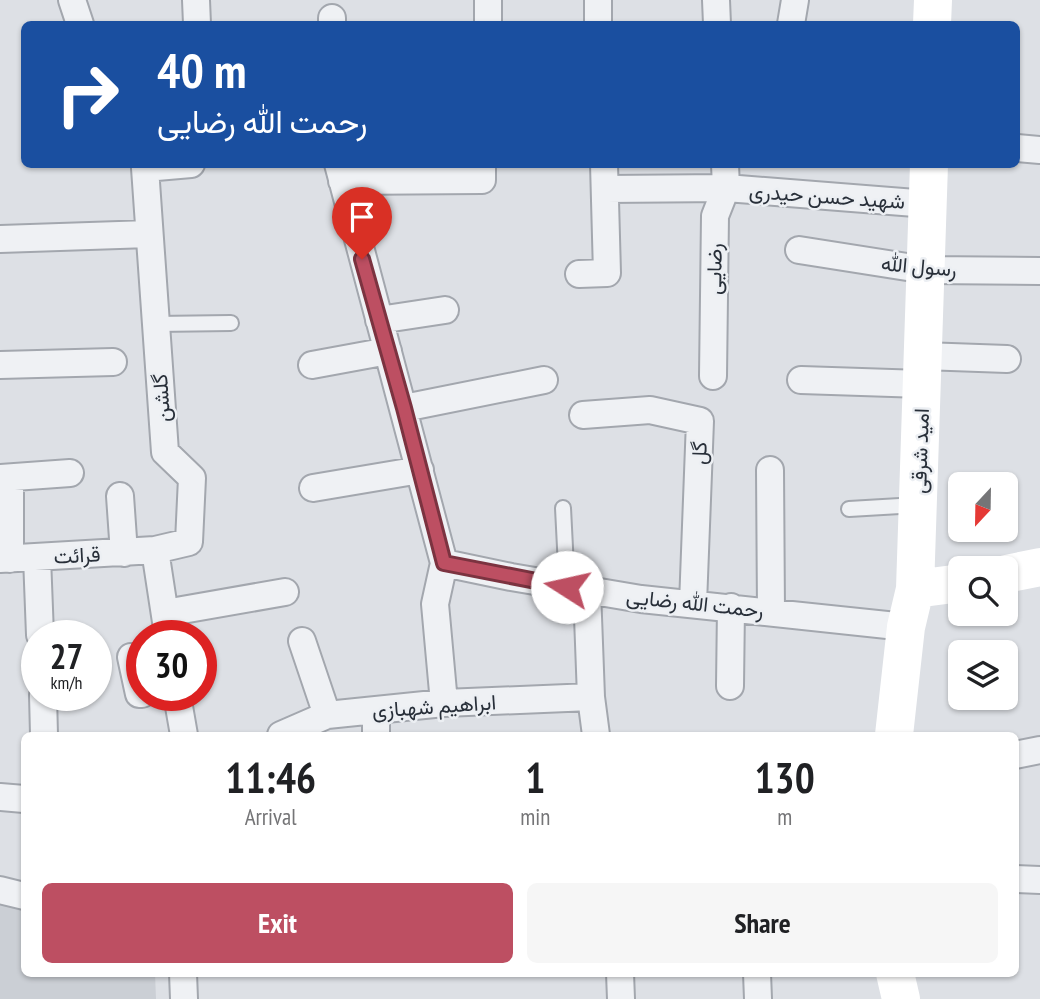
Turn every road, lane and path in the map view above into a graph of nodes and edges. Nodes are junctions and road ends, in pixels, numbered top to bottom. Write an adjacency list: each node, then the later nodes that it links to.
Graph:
1 (72, 0): 8 (street)
2 (196, 0): 9 (street)
3 (488, 0): 10 (street)
4 (598, 0): 11 (street)
5 (716, 0): 12 (street)
6 (795, 0): 13 (street)
7 (933, 0): 14 (street)
8 (79, 21)
9 (197, 21)
10 (488, 21)
11 (598, 21)
12 (718, 21)
13 (792, 21)
14 (932, 21)
15 (1020, 148): 16 (street)
16 (1040, 150)
17 (154, 168): 24 (street, گلشن)
18 (482, 168): 20 (street)
19 (929, 168): 23 (street, امید شرقی)
20 (340, 173): 31 (street)
21 (725, 176): 22 (street, شهید حسن حیدری); 23 (street, شهید حسن حیدری); 40 (street, رضایی)
22 (605, 177): 29 (street)
23 (928, 204): 27 (street, امید شرقی)
24 (149, 234): 25 (street); 33 (street, گلشن)
25 (0, 239)
26 (799, 250): 27 (street, رسول الله)
27 (926, 270): 28 (street, رسول الله); 39 (street, امید شرقی)
28 (1040, 271)
29 (579, 274)
30 (445, 310): 31 (street)
31 (379, 320): 34 (street)
32 (231, 323): 33 (lane)
33 (156, 324): 54 (street, گلشن)
34 (388, 351): 38 (street); 43 (street)
35 (1007, 359): 39 (street)
36 (113, 362): 37 (street)
37 (0, 365)
38 (312, 365)
39 (922, 370): 42 (street); 51 (street, امید شرقی)
40 (713, 376)
41 (544, 380): 43 (street)
42 (801, 380)
43 (404, 408): 45 (street)
44 (583, 415): 65 (street, گل)
45 (420, 470): 49 (street); 58 (street)
46 (770, 470): 67 (street)
47 (70, 473): 48 (street)
48 (5, 478): 57 (street)
49 (313, 488)
50 (120, 496): 55 (street)
51 (918, 505): 53 (lane); 63 (street, امید شرقی)
52 (563, 508): 62 (lane)
53 (849, 509)
54 (155, 551): 55 (street, قرائت); 69 (street)
55 (124, 553): 56 (street, قرائت)
56 (37, 557): 57 (street, قرائت); 68 (street)
57 (5, 559)
58 (444, 563): 62 (street, رحمت الله رضایی); 75 (street)
59 (1040, 567): 60 (street)
60 (1018, 572)
61 (948, 585): 63 (street)
62 (577, 588): 65 (street, رحمت الله رضایی); 74 (street)
63 (915, 590): 71 (street, امید شرقی)
64 (285, 592): 70 (street)
65 (693, 604): 66 (street, رحمت الله رضایی)
66 (731, 607): 67 (street, رحمت الله رضایی); 73 (street)
67 (771, 611): 71 (street, رحمت الله رضایی)
68 (39, 620)
69 (165, 620)
70 (181, 620)
71 (906, 627): 84 (street, امید شرقی)
72 (302, 641): 78 (street)
73 (730, 686)
74 (591, 698): 75 (street, ابراهیم شهبازی); 83 (street)
75 (444, 703): 79 (street, ابراهیم شهبازی)
76 (43, 711): 80 (street)
77 (180, 711): 81 (street)
78 (327, 715): 79 (street, ابراهیم شهبازی); 82 (street, ابراهیم شهبازی)
79 (376, 723)
80 (44, 732)
81 (183, 732)
82 (288, 732)
83 (596, 732)
84 (894, 732)
85 (1040, 750): 86 (street)
86 (1019, 754)
87 (0, 797): 88 (street)
88 (21, 799)
89 (1019, 879): 90 (street)
90 (1040, 880)
91 (0, 890): 92 (street)
92 (21, 895)
93 (183, 977): 97 (street)
94 (620, 977): 98 (street)
95 (757, 977): 99 (street)
96 (896, 977): 100 (street)
97 (184, 999)
98 (621, 999)
99 (758, 999)
100 (901, 999)

